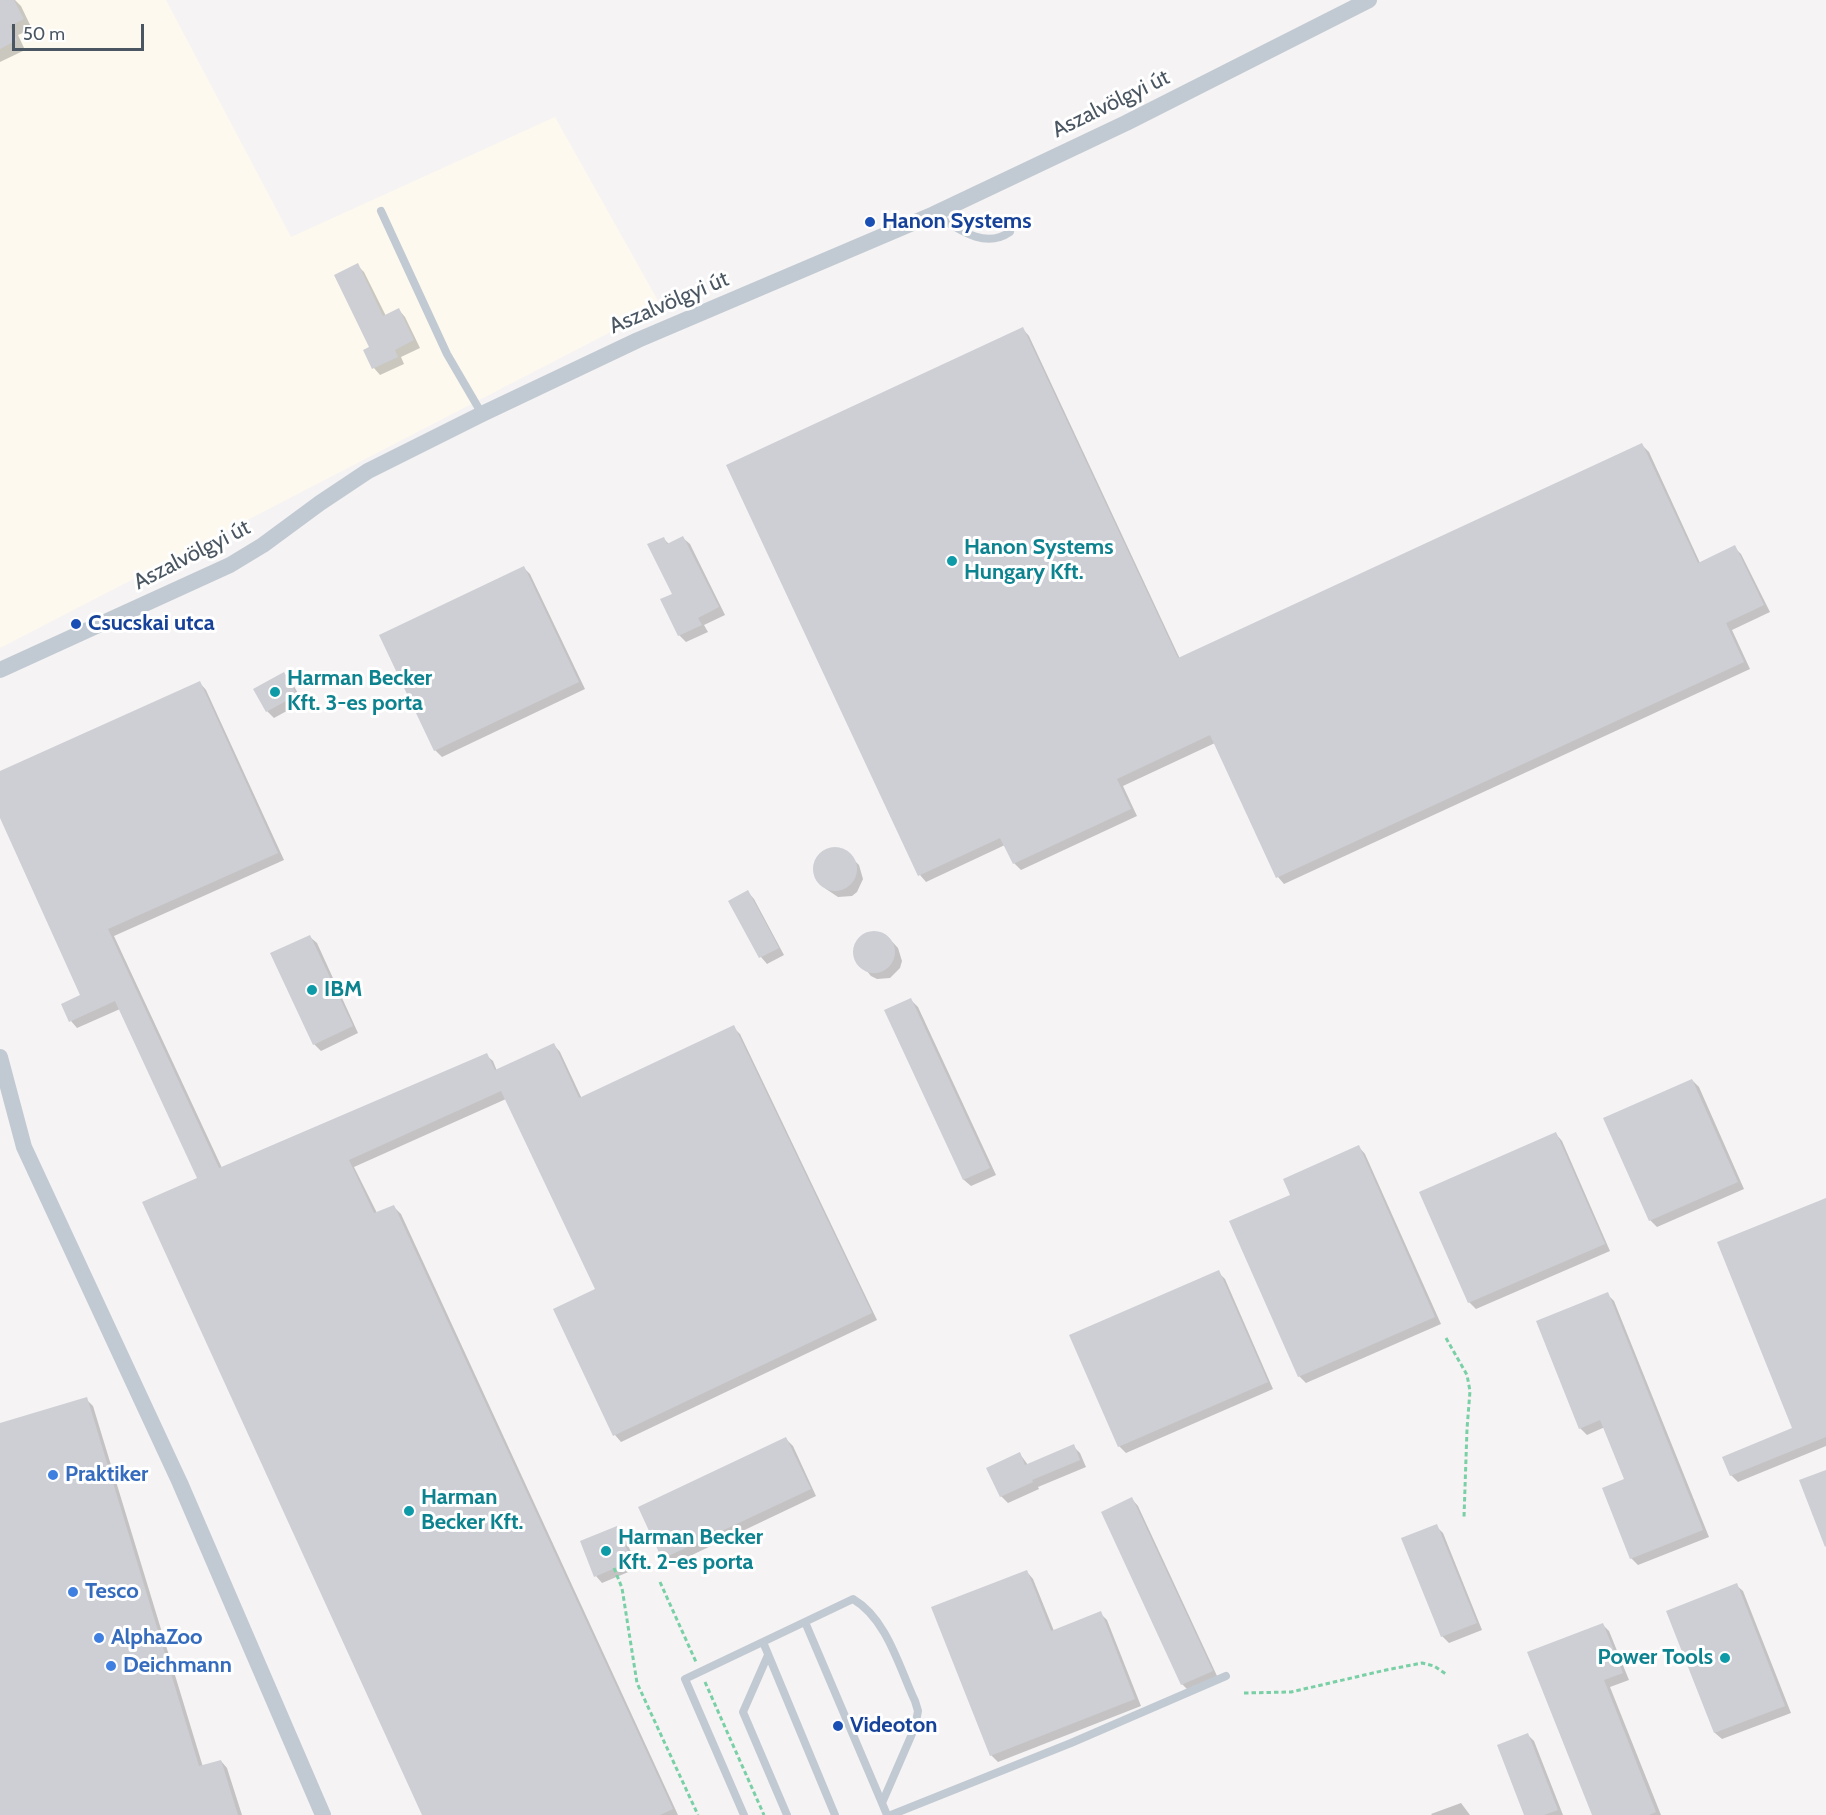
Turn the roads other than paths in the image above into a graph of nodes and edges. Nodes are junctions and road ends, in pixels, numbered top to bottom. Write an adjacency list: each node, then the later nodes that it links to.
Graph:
1 (1369, 0): 3 (street, Aszalvölgyi út)
2 (381, 211): 5 (lane)
3 (934, 214): 4 (lane); 5 (street, Aszalvölgyi út)
4 (1012, 219)
5 (482, 414): 6 (street, Aszalvölgyi út)
6 (0, 670)
7 (0, 1057): 13 (street)
8 (805, 1622): 9 (lane); 12 (lane); 12 (lane)
9 (763, 1642): 10 (lane); 14 (lane)
10 (768, 1655): 15 (lane); 16 (lane)
11 (1226, 1677): 17 (lane)
12 (882, 1803): 17 (lane)
13 (323, 1815)
14 (744, 1815)
15 (788, 1815)
16 (835, 1815)
17 (889, 1815)

